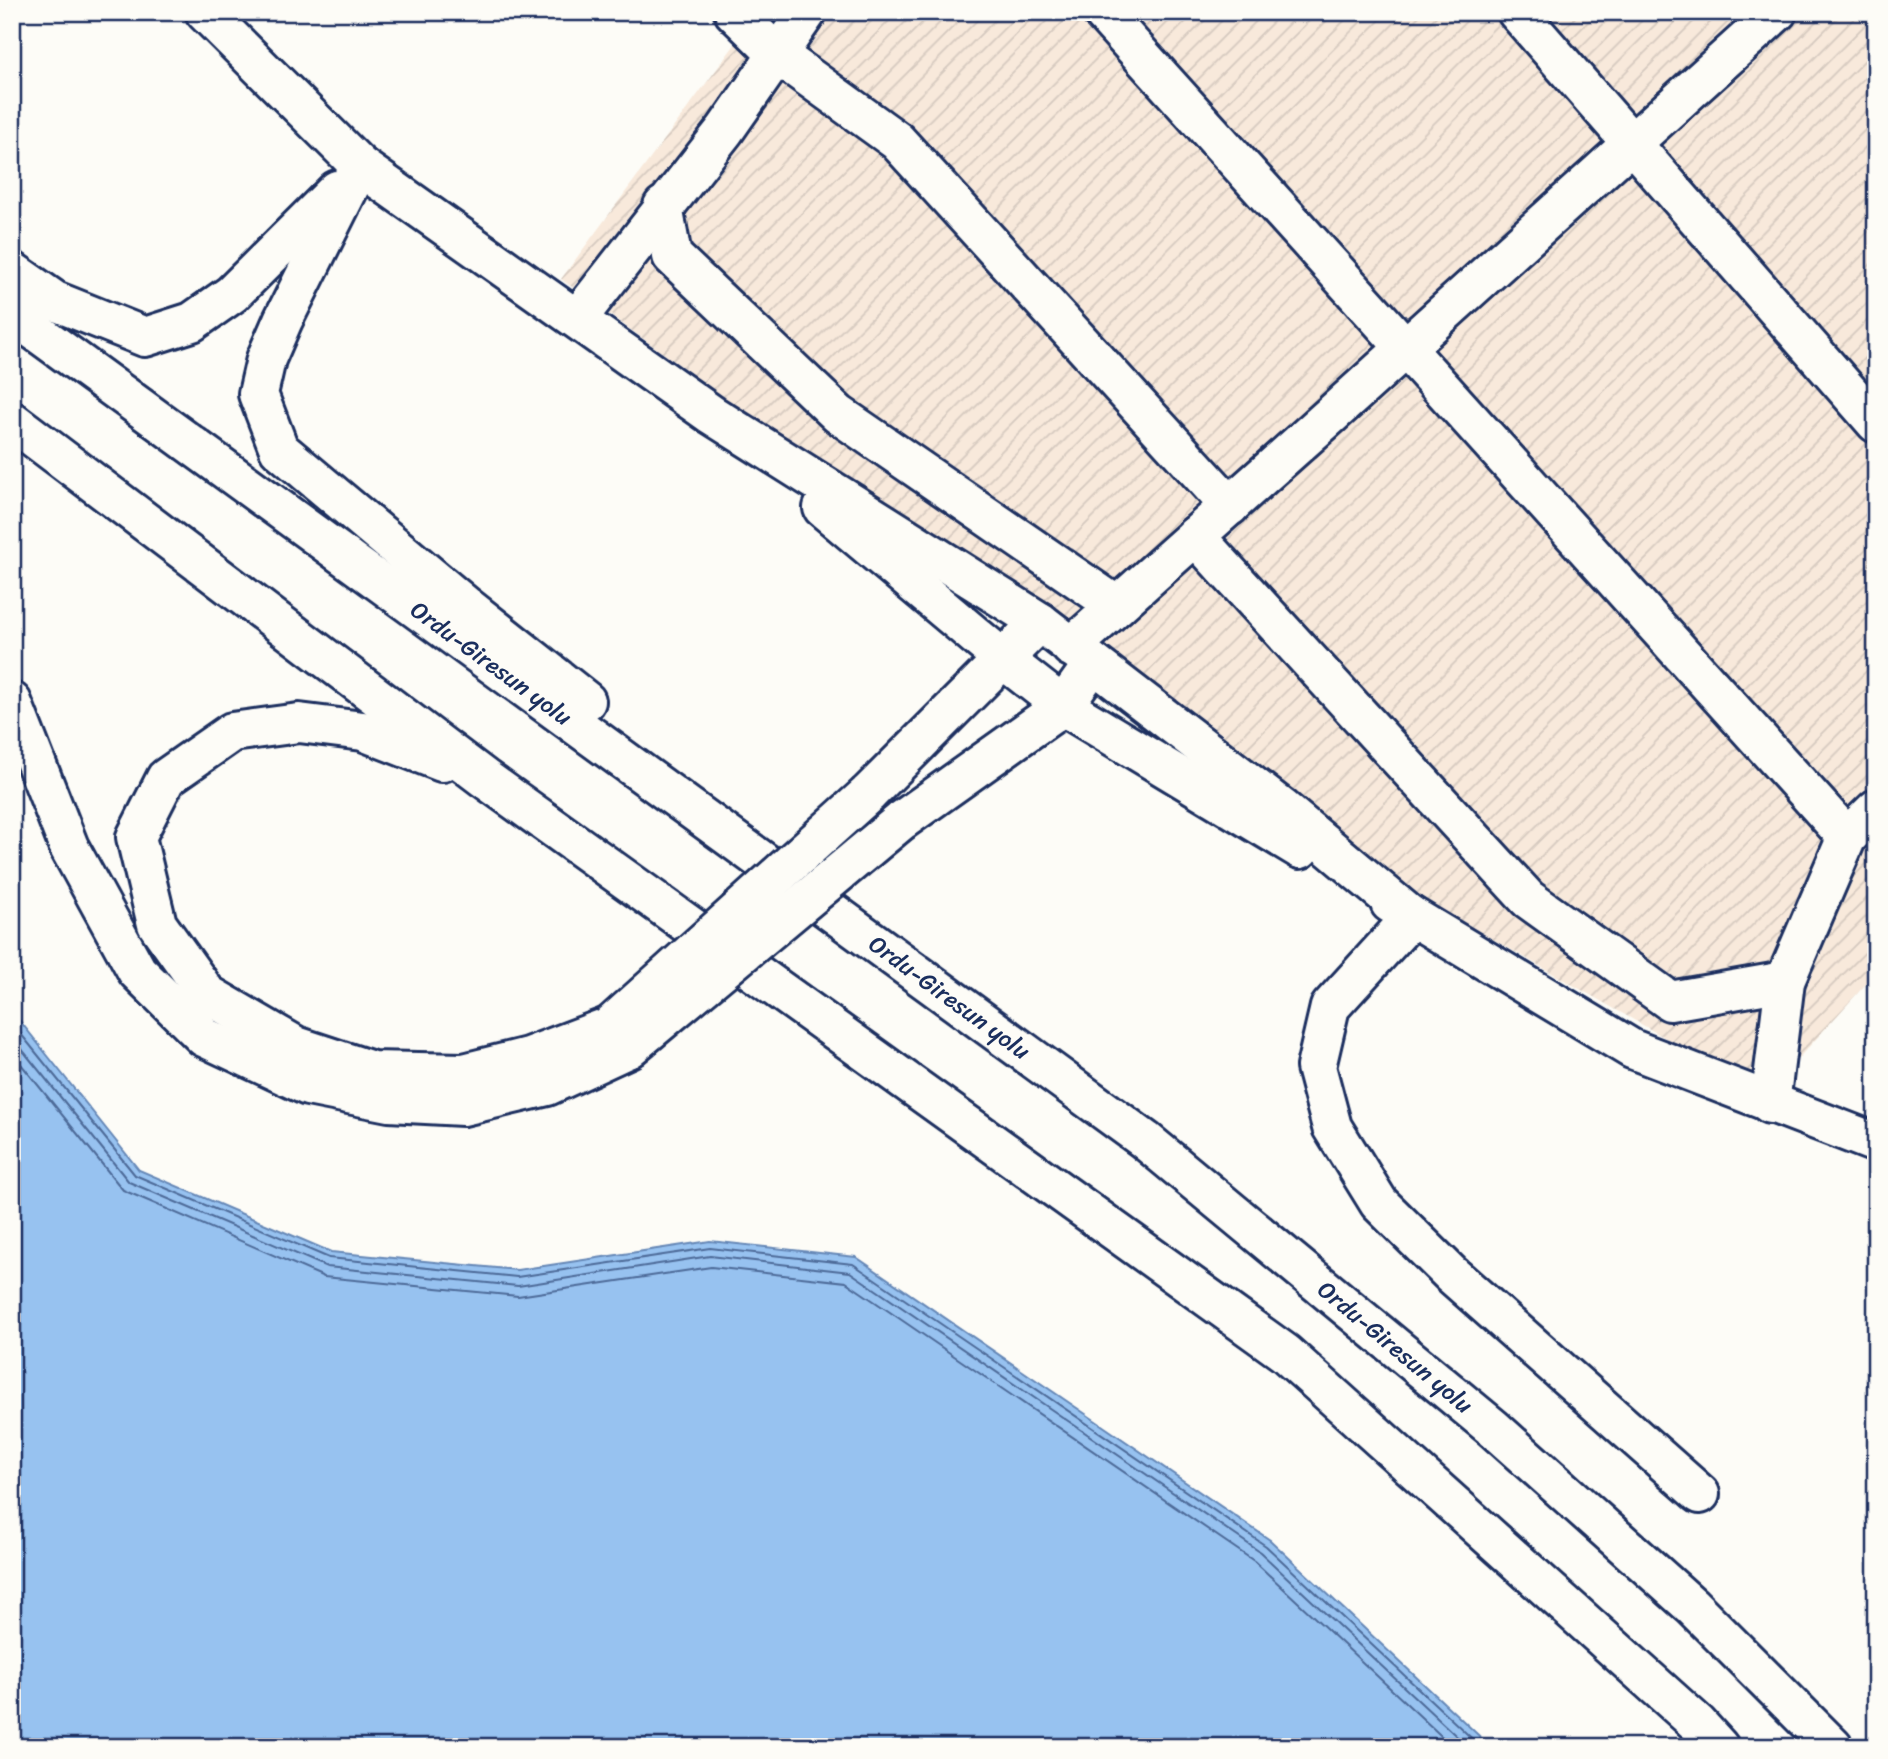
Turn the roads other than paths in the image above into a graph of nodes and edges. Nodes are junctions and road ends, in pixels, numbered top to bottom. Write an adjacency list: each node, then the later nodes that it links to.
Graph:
1 (205, 12): 9 (main road)
2 (734, 12): 7 (main road)
3 (807, 12): 7 (main road)
4 (1102, 12): 14 (main road)
5 (1517, 12): 8 (main road)
6 (1777, 12): 8 (main road)
7 (778, 55): 10 (main road); 18 (main road)
8 (1631, 145): 14 (main road); 17 (main road)
9 (360, 166): 11 (main road); 13 (main road); 27 (main road)
10 (663, 206): 13 (main road); 20 (main road)
11 (12, 271)
12 (12, 314): 27 (main road, Ordu-Giresun yolu)
13 (577, 319): 15 (main road)
14 (1406, 348): 18 (main road); 29 (main road)
15 (712, 415): 21 (main road); 23 (main road)
16 (12, 421): 26 (main road)
17 (1876, 423)
18 (1230, 506): 19 (main road)
19 (1195, 536): 20 (main road); 31 (main road)
20 (1117, 606): 22 (main road)
21 (1040, 622): 22 (main road); 23 (main road)
22 (1082, 655): 25 (main road); 30 (main road)
23 (1003, 659): 25 (main road); 32 (main road, bridge)
24 (12, 702): 32 (main road)
25 (1063, 706): 30 (main road); 32 (main road, bridge)
26 (484, 778): 32 (main road); 36 (main road)
27 (682, 800): 37 (main road, Ordu-Giresun yolu)
28 (1876, 809): 29 (main road)
29 (1847, 837): 31 (main road)
30 (1412, 917): 33 (main road); 35 (main road)
31 (1786, 981): 33 (main road)
32 (620, 1037)
33 (1770, 1104): 34 (main road)
34 (1876, 1143)
35 (1700, 1494)
36 (1719, 1747)
37 (1833, 1747)

